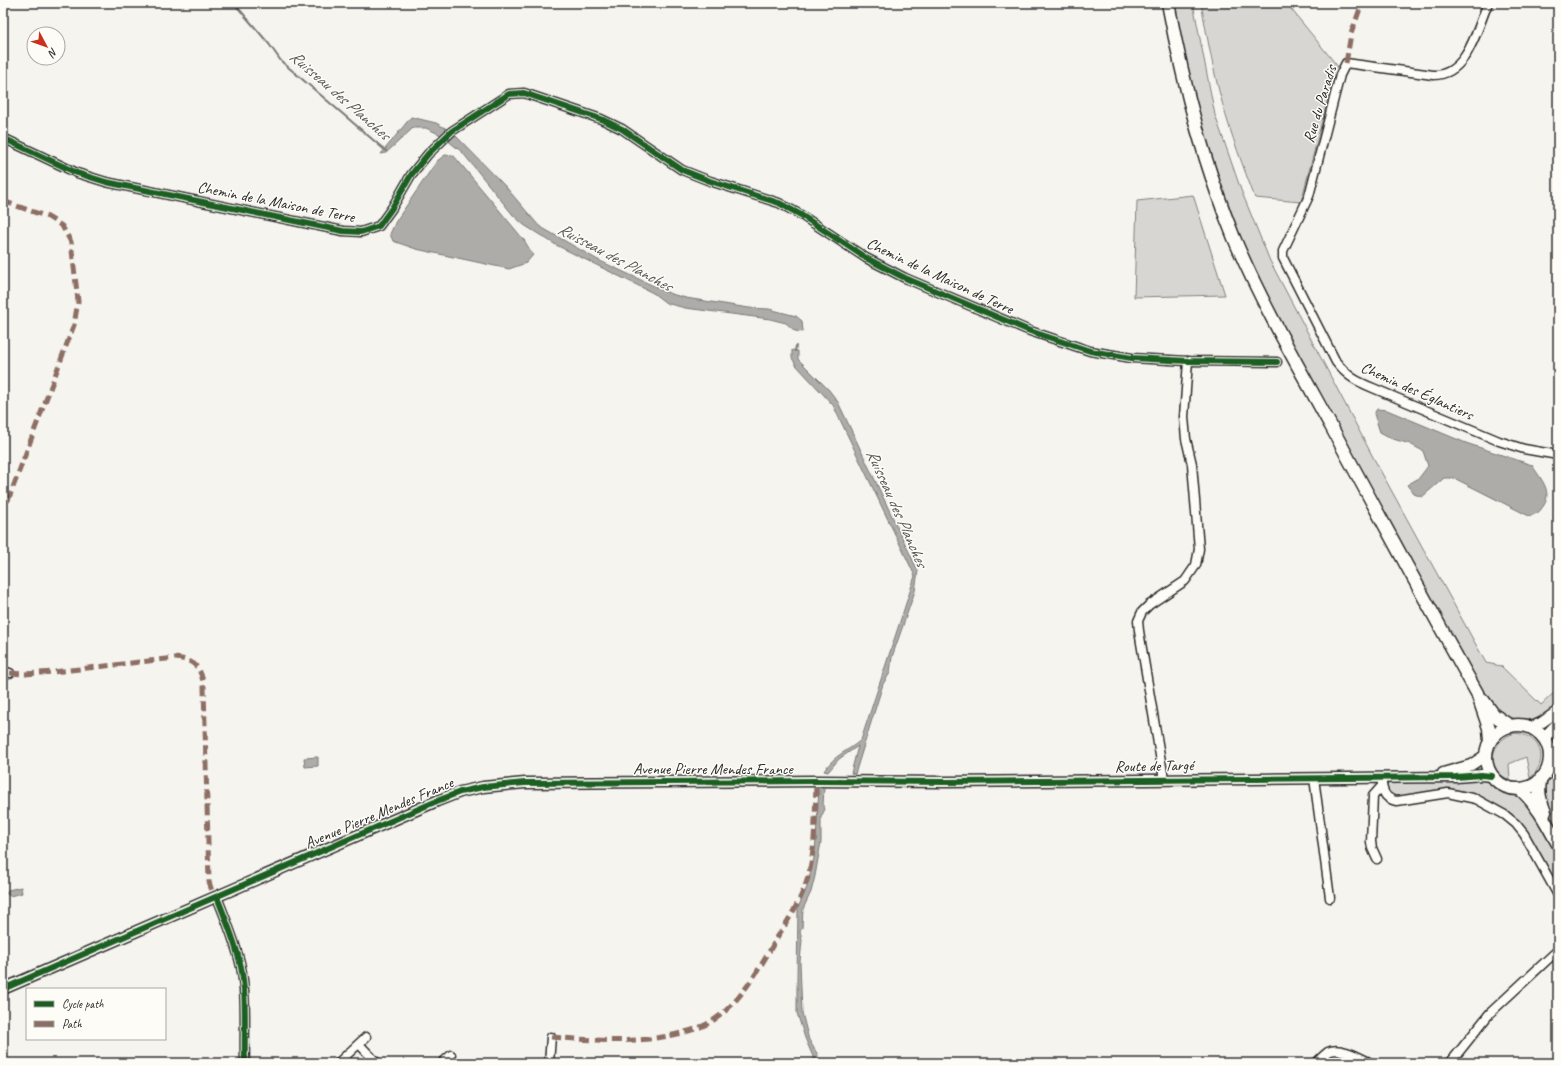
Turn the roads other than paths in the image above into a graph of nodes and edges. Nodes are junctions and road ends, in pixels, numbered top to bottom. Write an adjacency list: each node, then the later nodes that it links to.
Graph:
1 (1168, 3): 8 (main road)
2 (1488, 3): 4 (street, Rue du Paradis)
3 (3, 138): 5 (street, Chemin de la Maison de Terre)
4 (1283, 258): 7 (street, Chemin des Églantiers)
5 (1188, 361): 6 (street, Chemin de la Maison de Terre); 21 (street)
6 (1277, 362)
7 (1558, 455)
8 (1477, 693): 11 (main road); 13 (main road)
9 (1558, 711): 12 (street)
10 (1558, 722): 14 (street)
11 (1510, 726): 12 (main road); 13 (main road)
12 (1530, 728): 14 (main road)
13 (1490, 741): 15 (main road)
14 (1551, 750): 16 (main road)
15 (1486, 755): 17 (main road); 18 (street, Route de Targé)
16 (1553, 766): 20 (main road)
17 (1492, 776): 18 (street, Route de Targé); 24 (main road)
18 (1432, 777): 23 (street, Route de Targé)
19 (1314, 778): 21 (street, Route de Targé); 23 (street, Route de Targé); 29 (street)
20 (1541, 778): 24 (main road); 25 (main road)
21 (1164, 779): 22 (street, Route de Targé)
22 (816, 781): 28 (street, Avenue Pierre Mendes France)
23 (1382, 782): 26 (street); 27 (street)
24 (1520, 789): 25 (main road)
25 (1556, 840)
26 (1377, 859)
27 (1558, 894)
28 (217, 897): 31 (street, Avenue Pierre Mendes France); 36 (street)
29 (1330, 898)
30 (1558, 950): 43 (street)
31 (3, 989)
32 (366, 1037): 34 (street)
33 (551, 1037): 40 (street)
34 (359, 1044): 37 (street); 38 (street)
35 (451, 1055): 39 (street)
36 (245, 1063)
37 (338, 1063)
38 (377, 1063)
39 (442, 1063)
40 (549, 1063)
41 (1316, 1063): 42 (street)
42 (1371, 1063)
43 (1450, 1063)

